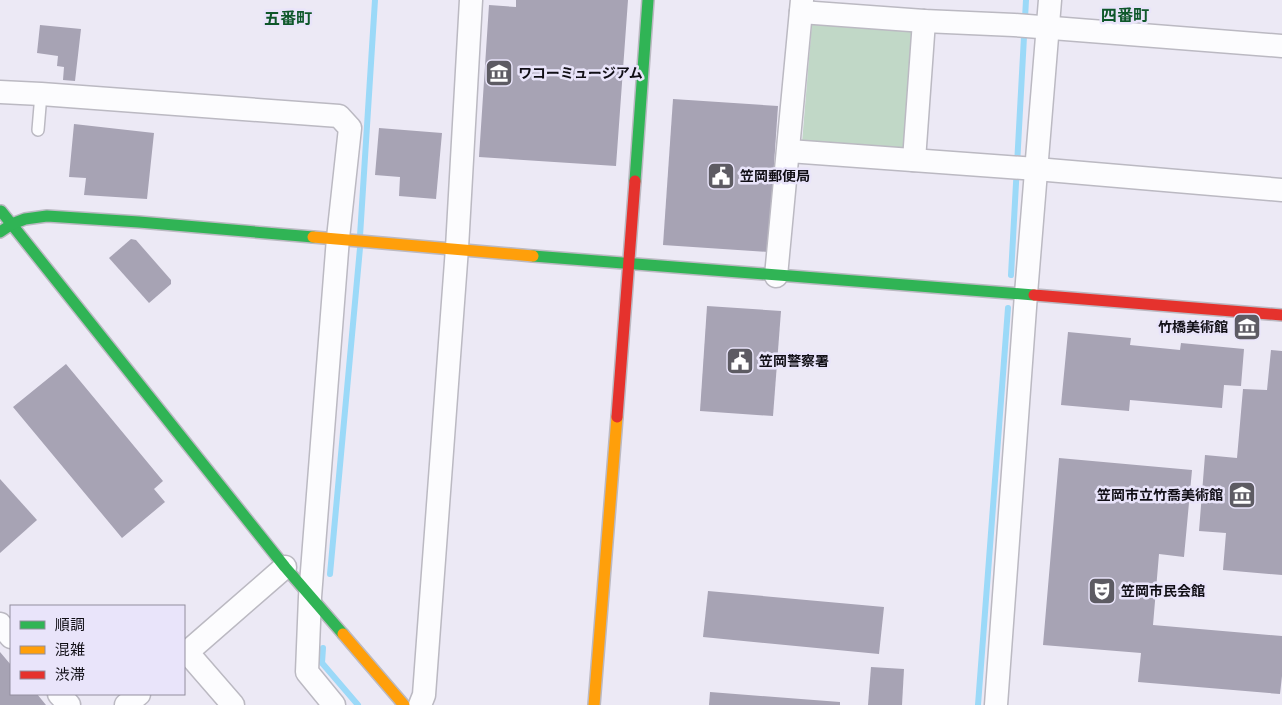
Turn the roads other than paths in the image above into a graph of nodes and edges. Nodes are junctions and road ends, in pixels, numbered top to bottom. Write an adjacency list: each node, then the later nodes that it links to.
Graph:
1 (471, 0): 19 (street)
2 (648, 0): 20 (street)
3 (1050, 0): 6 (street)
4 (802, 6): 5 (street); 11 (street)
5 (924, 21): 6 (street); 12 (street)
6 (1032, 27): 7 (street); 13 (street)
7 (1282, 46)
8 (0, 92): 9 (street)
9 (41, 94): 10 (lane); 18 (street)
10 (38, 130)
11 (789, 151): 12 (street); 21 (street)
12 (914, 160): 13 (street)
13 (1024, 169): 14 (street); 22 (street)
14 (1282, 190)
15 (0, 210): 16 (street)
16 (12, 224): 17 (street); 18 (street); 24 (street)
17 (0, 232)
18 (345, 239): 19 (street); 25 (street)
19 (457, 248): 20 (street); 36 (street)
20 (629, 264): 21 (street); 37 (street)
21 (776, 276): 22 (street)
22 (1026, 294): 23 (street); 38 (street)
23 (1282, 315)
24 (285, 567): 25 (street); 28 (street)
25 (310, 597): 34 (street); 35 (street)
26 (0, 624): 27 (street)
27 (10, 636)
28 (186, 653): 33 (street)
29 (60, 695): 31 (street)
30 (138, 695): 32 (street)
31 (69, 705)
32 (126, 705)
33 (233, 705)
34 (334, 705)
35 (404, 705)
36 (420, 705)
37 (594, 705)
38 (996, 705)

